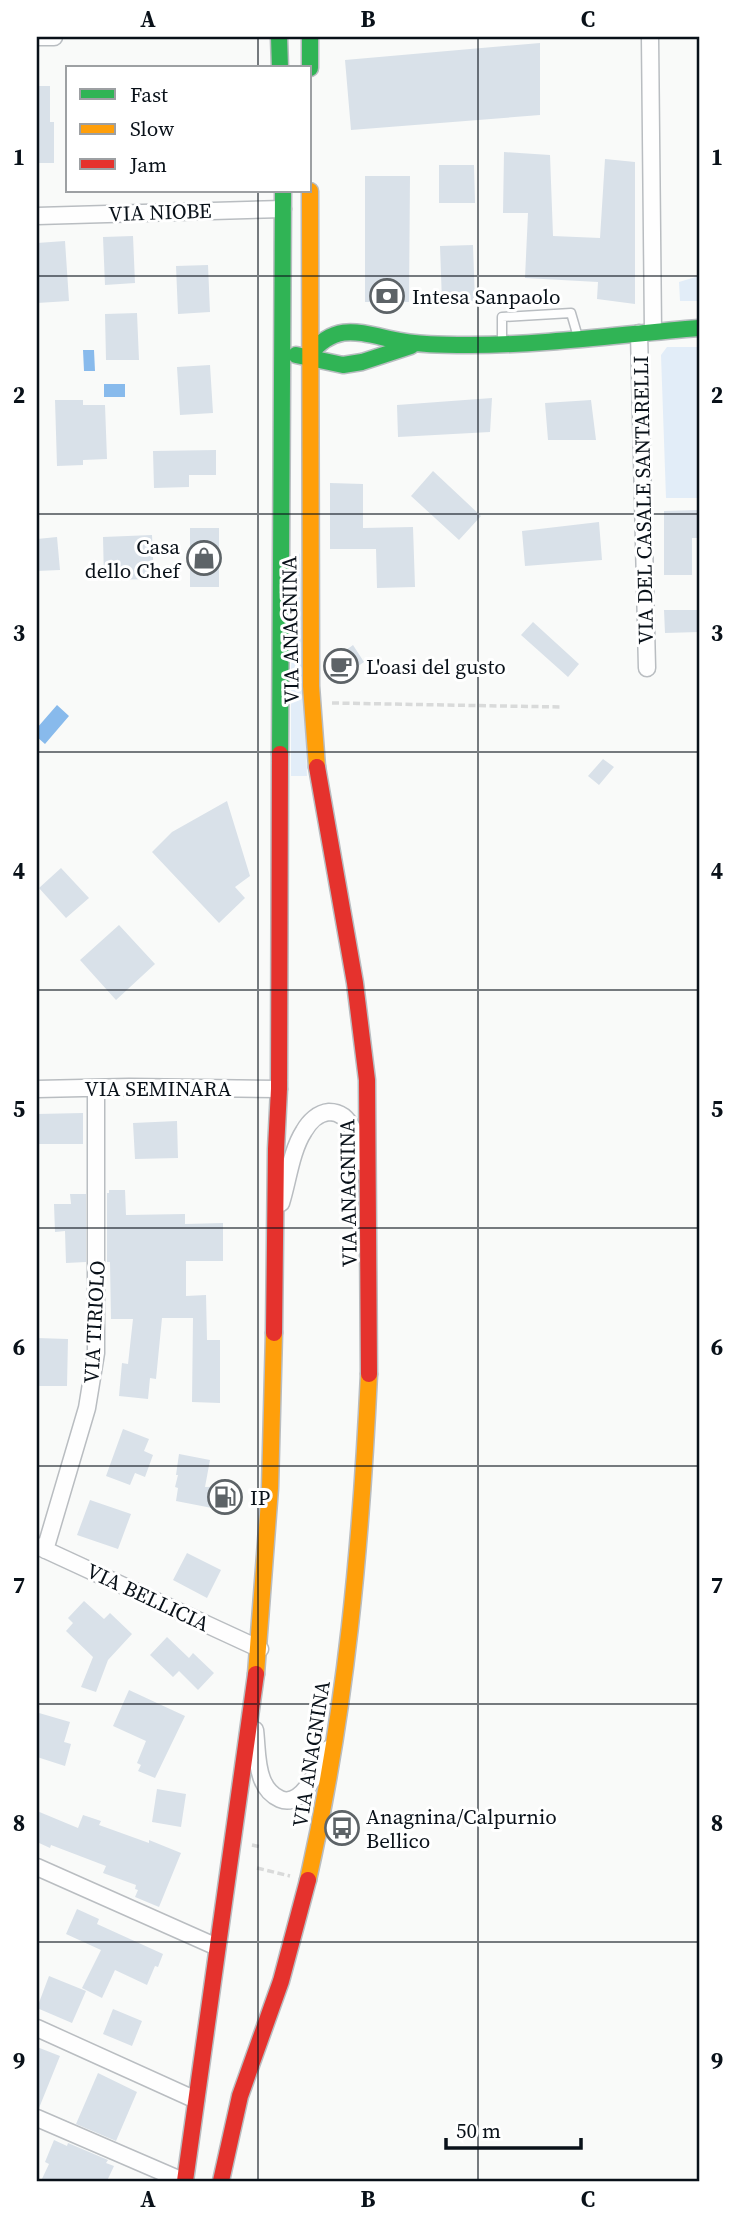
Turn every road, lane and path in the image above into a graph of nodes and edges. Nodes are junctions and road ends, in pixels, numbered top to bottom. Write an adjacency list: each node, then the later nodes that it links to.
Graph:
1 (37, 37): 2 (street)
2 (54, 37)
3 (279, 37): 6 (main road)
4 (310, 37): 7 (main road)
5 (650, 37): 13 (street, VIA DEL CASALE SANTARELLI)
6 (280, 66)
7 (310, 66)
8 (283, 192): 10 (main road, VIA ANAGNINA)
9 (310, 192): 17 (main road, VIA ANAGNINA)
10 (283, 209): 11 (street, VIA NIOBE); 18 (main road, VIA ANAGNINA)
11 (37, 216)
12 (699, 328): 13 (main road)
13 (646, 332): 14 (main road); 19 (street, VIA DEL CASALE SANTARELLI)
14 (579, 340): 16 (main road); 16 (lane)
15 (418, 344): 16 (main road); 17 (main road); 17 (main road)
16 (502, 344)
17 (309, 355): 18 (main road); 20 (main road, VIA ANAGNINA)
18 (283, 356): 24 (main road, VIA ANAGNINA)
19 (647, 668)
20 (312, 702): 21 (path); 26 (main road, VIA ANAGNINA)
21 (561, 707)
22 (96, 1087): 23 (street, VIA SEMINARA); 24 (street, VIA SEMINARA); 27 (street, VIA TIRIOLO)
23 (37, 1089)
24 (279, 1089): 25 (main road, VIA ANAGNINA)
25 (275, 1223): 26 (street); 28 (main road, VIA ANAGNINA)
26 (370, 1262): 30 (main road, VIA ANAGNINA)
27 (41, 1548): 28 (street, VIA BELLICIA)
28 (260, 1649): 29 (main road, VIA ANAGNINA)
29 (252, 1700): 30 (street); 34 (main road, VIA ANAGNINA)
30 (337, 1729): 39 (main road, VIA ANAGNINA)
31 (37, 1867): 34 (street)
32 (257, 1868): 33 (path)
33 (298, 1878)
34 (217, 1947): 36 (main road, VIA ANAGNINA)
35 (37, 2028): 36 (street)
36 (196, 2100): 38 (main road, VIA ANAGNINA)
37 (37, 2118): 38 (street)
38 (184, 2181)
39 (221, 2181)

